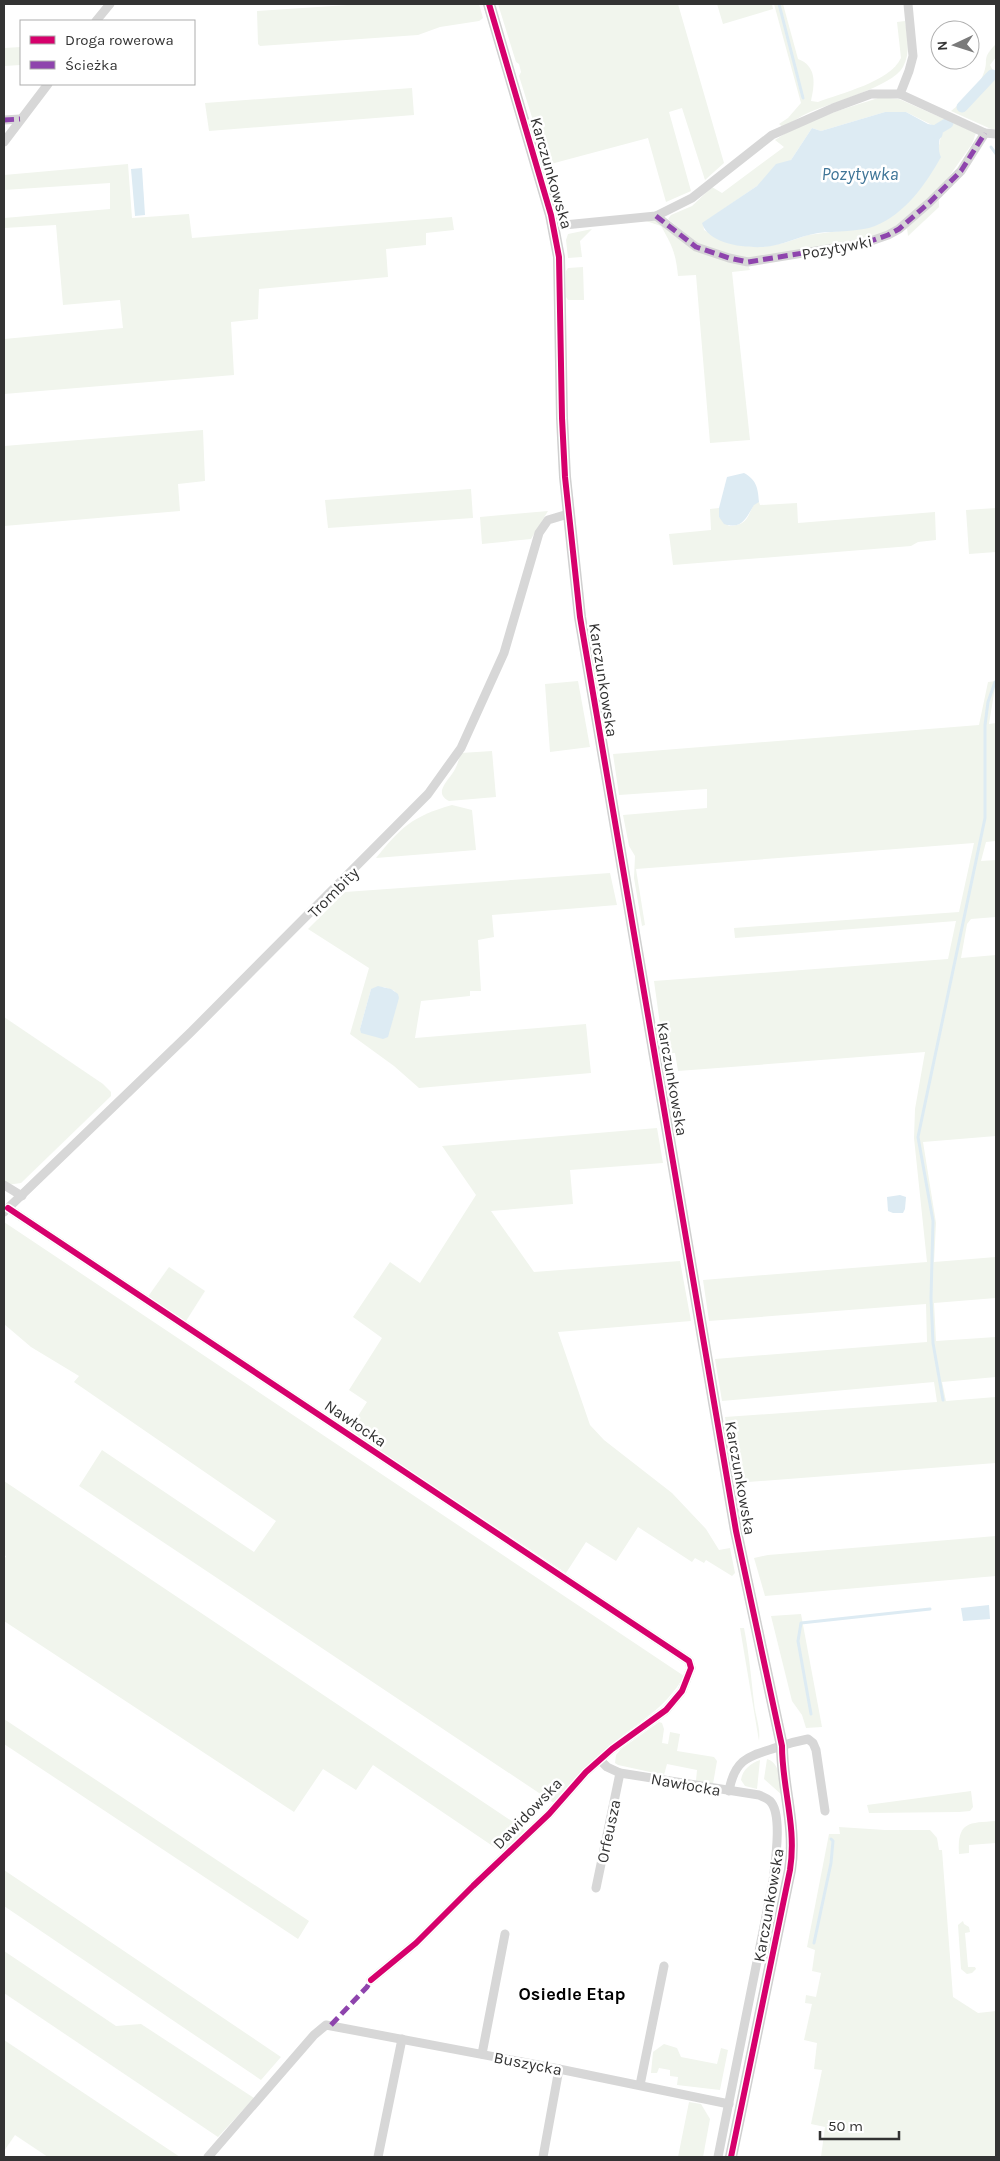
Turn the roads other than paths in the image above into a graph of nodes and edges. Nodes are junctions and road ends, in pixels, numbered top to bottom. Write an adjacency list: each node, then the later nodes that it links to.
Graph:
1 (110, 4): 4 (street)
2 (489, 4): 13 (street, Karczunkowska)
3 (908, 4): 6 (street)
4 (97, 20)
5 (47, 85): 7 (street)
6 (900, 94): 9 (street); 12 (street)
7 (20, 119): 8 (street); 11 (street)
8 (4, 120)
9 (985, 133): 10 (street); 12 (street, Pozytywki)
10 (996, 134)
11 (4, 142)
12 (656, 216): 13 (street)
13 (554, 226): 14 (street, Karczunkowska)
14 (568, 514): 16 (street, Trombity); 19 (street, Karczunkowska)
15 (4, 1185): 16 (street)
16 (22, 1196): 17 (street, Trombity)
17 (6, 1210): 18 (street, Nawłocka)
18 (689, 1661): 20 (street, Dawidowska)
19 (782, 1746): 22 (street, Nawłocka); 23 (street, Nawłocka); 37 (street, Karczunkowska); 38 (street, Karczunkowska)
20 (600, 1760): 21 (street, Nawłocka); 27 (street, Dawidowska)
21 (620, 1773): 22 (street, Nawłocka); 24 (street, Orfeusza)
22 (729, 1791): 32 (street, Karczunkowska)
23 (825, 1811)
24 (596, 1888)
25 (505, 1934): 29 (street)
26 (664, 1966): 31 (street)
27 (371, 1980)
28 (402, 2039): 29 (street, Buszycka); 33 (street, Buszycka); 34 (street)
29 (482, 2054): 30 (street, Buszycka)
30 (559, 2069): 31 (street, Buszycka); 35 (street)
31 (640, 2085): 32 (street, Buszycka)
32 (729, 2104): 36 (street, Karczunkowska)
33 (208, 2157)
34 (378, 2157)
35 (543, 2157)
36 (718, 2157)
37 (731, 2157)
38 (740, 2157)

